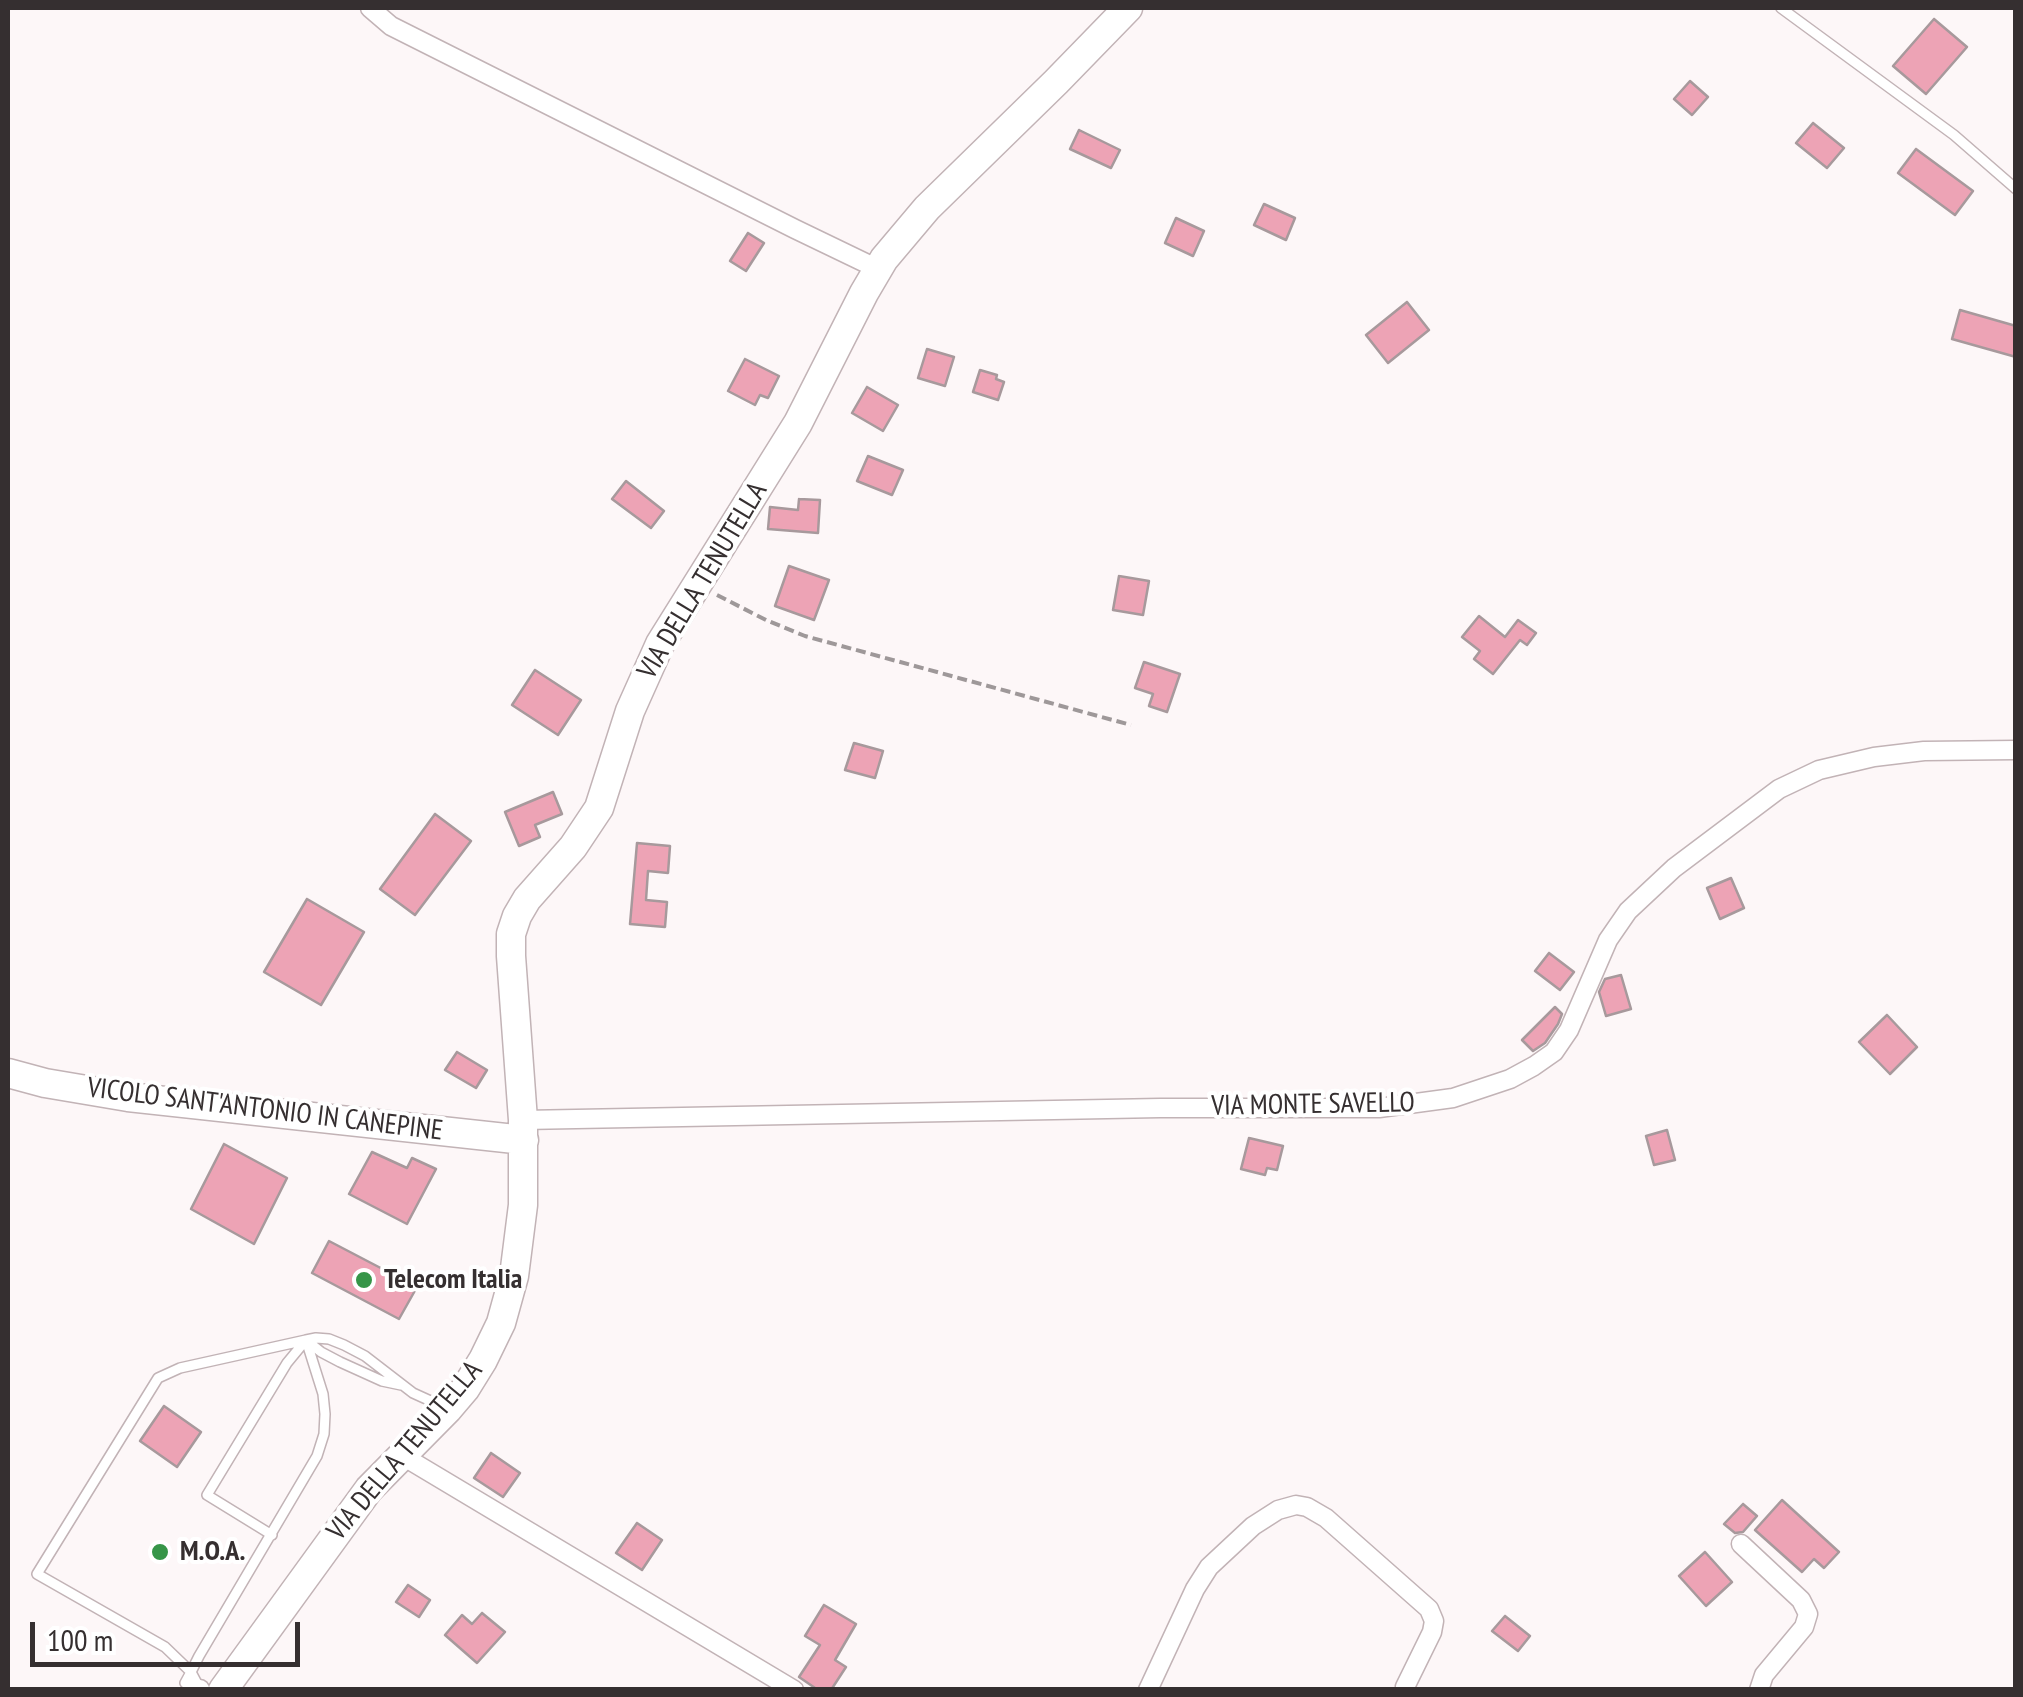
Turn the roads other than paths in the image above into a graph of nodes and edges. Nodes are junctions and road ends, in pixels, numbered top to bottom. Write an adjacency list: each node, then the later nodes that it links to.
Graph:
1 (370, 8): 5 (street)
2 (1128, 8): 5 (street, VIA DELLA TENUTELLA)
3 (1782, 8): 4 (lane)
4 (2016, 190)
5 (878, 269): 8 (street, VIA DELLA TENUTELLA)
6 (2016, 750): 8 (street, VIA MONTE SAVELLO)
7 (8, 1073): 8 (street, VICOLO SANT'ANTONIO IN CANEPINE)
8 (524, 1130): 11 (street, VIA DELLA TENUTELLA)
9 (306, 1340): 10 (lane); 10 (lane); 13 (lane); 13 (lane); 15 (lane)
10 (400, 1385): 11 (lane)
11 (442, 1406): 12 (street, VIA DELLA TENUTELLA)
12 (402, 1455): 17 (street, VIA DELLA TENUTELLA); 18 (street)
13 (272, 1535): 15 (lane)
14 (1741, 1544): 20 (street)
15 (197, 1684)
16 (1405, 1688): 19 (street)
17 (222, 1690)
18 (794, 1690)
19 (1148, 1690)
20 (1760, 1690)

